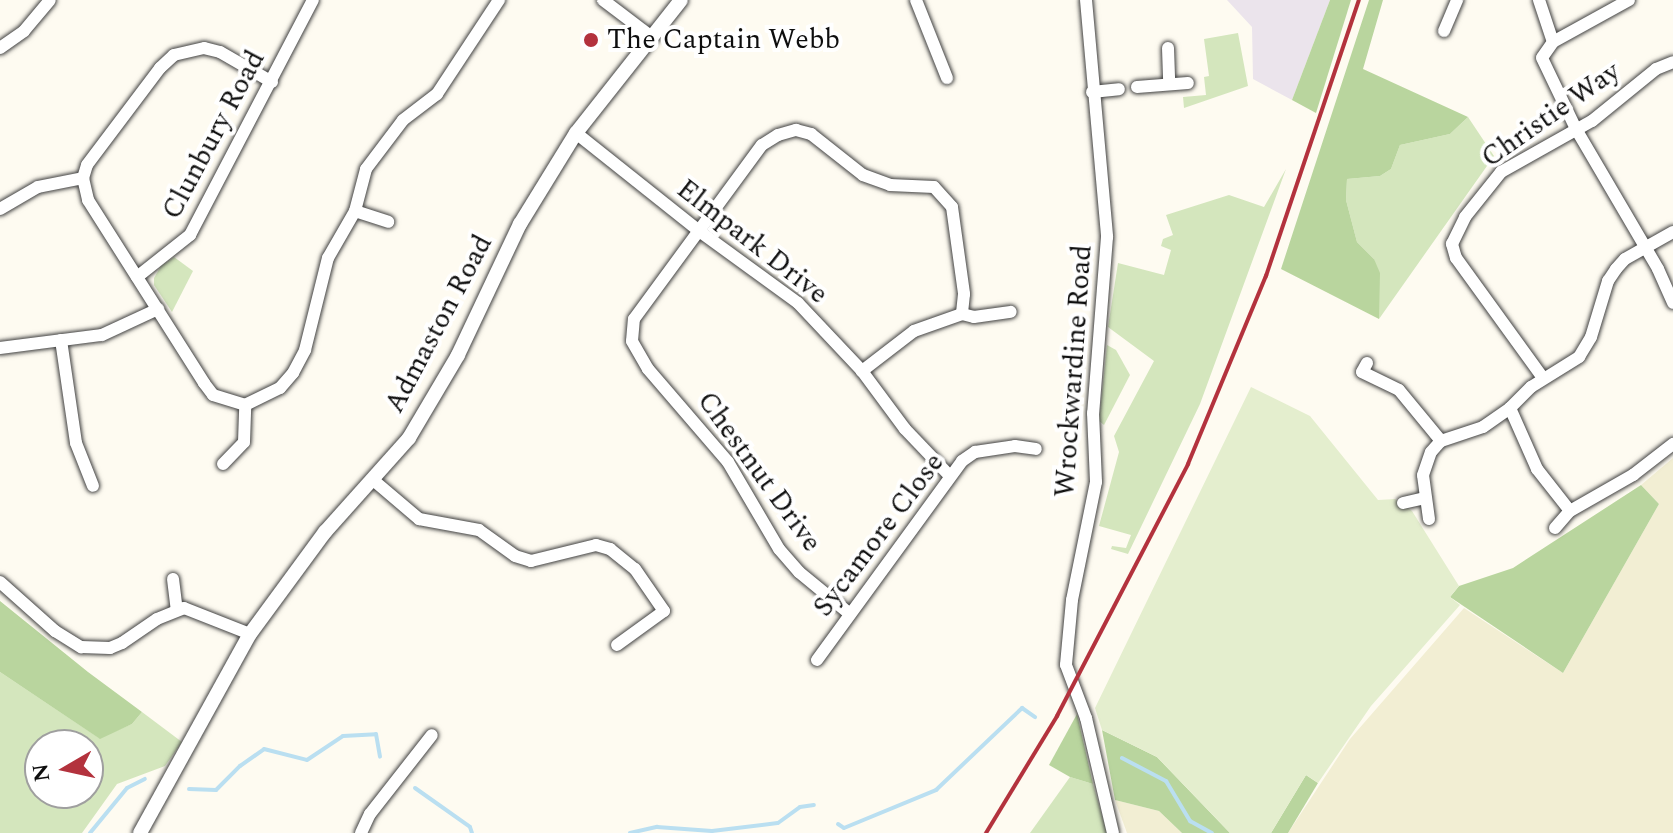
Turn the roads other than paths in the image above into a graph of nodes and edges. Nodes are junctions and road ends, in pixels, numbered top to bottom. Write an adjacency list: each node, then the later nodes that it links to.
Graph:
1 (50, 0): 14 (street)
2 (313, 0): 18 (street, Clunbury Road)
3 (499, 0): 28 (street)
4 (603, 0): 12 (street)
5 (681, 0): 12 (street, Admaston Road)
6 (916, 0): 17 (street)
7 (1086, 0): 23 (street, Wrockwardine Road)
8 (1457, 0): 11 (street)
9 (1539, 0): 13 (street)
10 (1629, 0): 13 (street)
11 (1444, 31)
12 (652, 37): 25 (street, Admaston Road)
13 (1553, 42): 24 (street)
14 (0, 48)
15 (1168, 48): 20 (street)
16 (1673, 62): 24 (street, Christie Way)
17 (947, 78)
18 (272, 82): 26 (street); 33 (street, Clunbury Road)
19 (1188, 83): 20 (street)
20 (1169, 84): 21 (street)
21 (1137, 87)
22 (1119, 89): 23 (street)
23 (1092, 92): 67 (street, Wrockwardine Road)
24 (1576, 129): 32 (street); 42 (street, Christie Way)
25 (576, 133): 30 (street, Elmpark Drive); 51 (street, Admaston Road)
26 (83, 178): 27 (street); 33 (street)
27 (0, 209)
28 (355, 211): 29 (street); 43 (street)
29 (388, 222)
30 (699, 231): 37 (street, Chestnut Drive); 41 (street, Elmpark Drive); 60 (street, Chestnut Drive)
31 (1673, 232): 32 (street)
32 (1643, 248): 34 (street); 42 (street)
33 (137, 277): 35 (street)
34 (1673, 303)
35 (158, 309): 38 (street); 43 (street)
36 (1011, 312): 37 (street)
37 (962, 314): 41 (street)
38 (61, 340): 39 (street); 49 (street)
39 (0, 348)
40 (1367, 363): 45 (street)
41 (862, 371): 50 (street, Elmpark Drive)
42 (1543, 378): 44 (street)
43 (245, 405): 48 (street)
44 (1510, 408): 45 (street); 54 (street)
45 (1441, 441): 52 (street)
46 (1673, 444): 54 (street)
47 (1036, 449): 50 (street, Sycamore Close)
48 (223, 464)
49 (103, 469)
50 (949, 475): 60 (street, Sycamore Close)
51 (372, 479): 61 (street, Admaston Road); 62 (street)
52 (1424, 498): 53 (street); 55 (street)
53 (1403, 503)
54 (1570, 511): 56 (street)
55 (1429, 519)
56 (1555, 528)
57 (173, 579): 59 (street)
58 (0, 582): 59 (street)
59 (177, 610): 61 (street)
60 (850, 614): 63 (street, Sycamore Close)
61 (250, 634): 65 (street, Admaston Road)
62 (617, 645)
63 (817, 660)
64 (432, 735): 66 (street)
65 (140, 833)
66 (361, 833)
67 (1113, 833)

